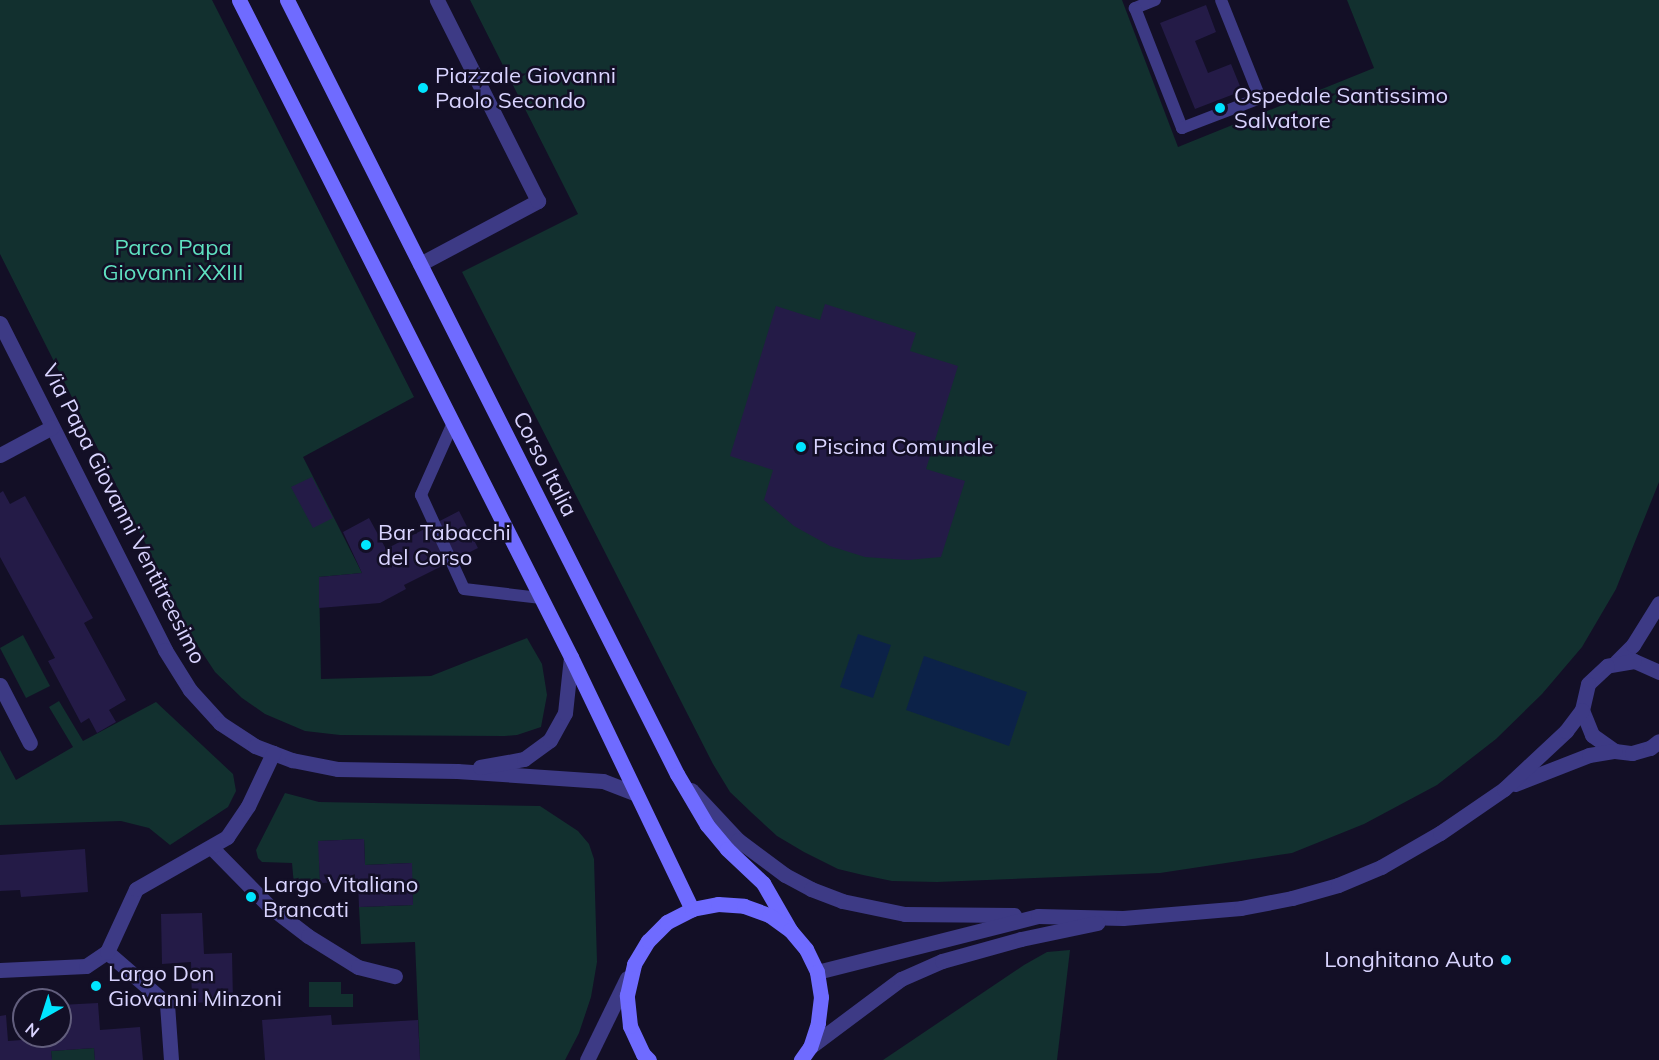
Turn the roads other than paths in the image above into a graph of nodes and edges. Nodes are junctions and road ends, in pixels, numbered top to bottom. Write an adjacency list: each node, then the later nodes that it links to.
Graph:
1 (239, 0): 8 (main road)
2 (287, 0): 6 (main road, Corso Italia)
3 (437, 0): 6 (street)
4 (1155, 0): 5 (lane)
5 (1221, 0)
6 (420, 264): 25 (main road, Corso Italia)
7 (0, 323): 9 (street, Via Papa Giovanni Ventitreesimo)
8 (453, 423): 11 (main road); 11 (lane)
9 (52, 427): 10 (street); 23 (street, Via Papa Giovanni Ventitreesimo)
10 (0, 455)
11 (541, 598): 13 (main road)
12 (1659, 603): 14 (street)
13 (571, 657): 24 (street); 27 (main road)
14 (1616, 662): 15 (street); 17 (street)
15 (1659, 672)
16 (0, 685): 19 (street)
17 (1582, 711): 20 (street); 26 (street)
18 (1659, 741): 21 (street)
19 (30, 743)
20 (1615, 751): 21 (street); 26 (street)
21 (1641, 751): 22 (street)
22 (1659, 751)
23 (273, 753): 24 (street, Via Papa Giovanni Ventitreesimo); 28 (street)
24 (457, 771): 27 (street)
25 (677, 774): 30 (street); 32 (main road, Corso Italia)
26 (1504, 789): 31 (street)
27 (635, 793): 29 (main road)
28 (211, 847): 33 (street); 37 (street)
29 (692, 909): 32 (main road); 34 (main road)
30 (1038, 916): 31 (street); 36 (street)
31 (1123, 918): 38 (street)
32 (790, 930): 36 (main road)
33 (107, 952): 35 (street); 39 (street)
34 (634, 964): 40 (street); 41 (main road)
35 (0, 970)
36 (816, 972): 38 (main road)
37 (395, 976)
38 (810, 1047): 42 (main road)
39 (171, 1060)
40 (587, 1060)
41 (649, 1060)
42 (801, 1060)

